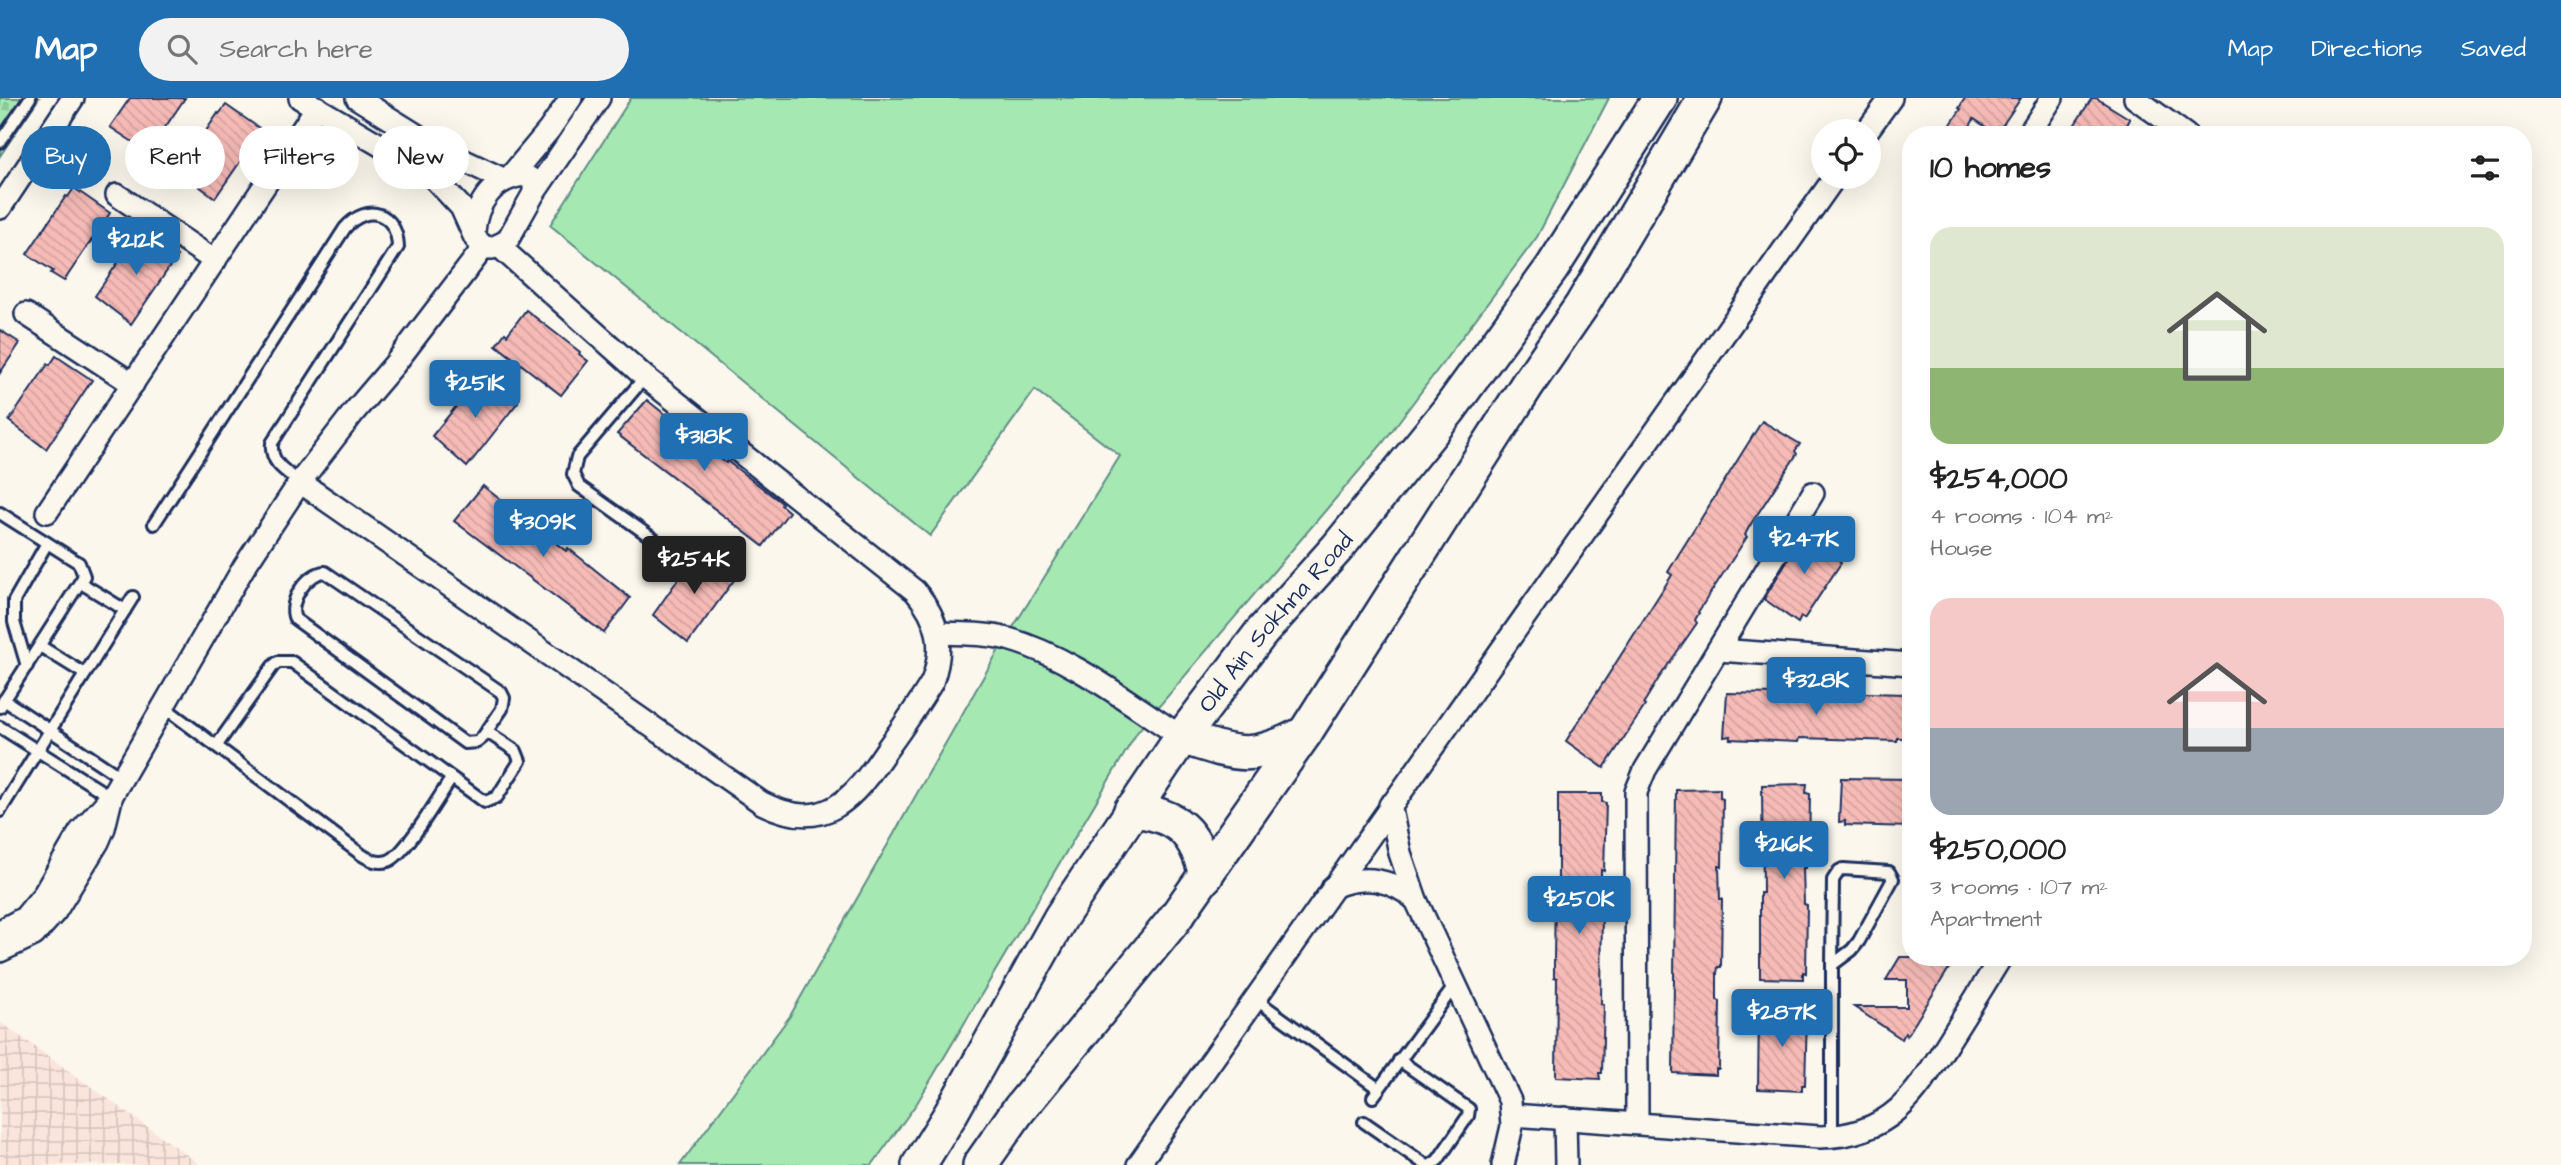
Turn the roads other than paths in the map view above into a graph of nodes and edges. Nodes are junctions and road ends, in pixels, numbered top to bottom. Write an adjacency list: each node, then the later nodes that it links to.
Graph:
1 (30, 98): 15 (lane)
2 (73, 98): 20 (street)
3 (357, 98): 16 (street)
4 (571, 98): 16 (street)
5 (599, 98): 18 (street)
6 (1660, 98): 48 (main road, Old Ain Sokhna Road)
7 (1705, 98): 47 (main road)
8 (1891, 98): 12 (street)
9 (2052, 98): 13 (street)
10 (2135, 98): 14 (street)
11 (309, 103): 21 (street); 22 (street)
12 (1876, 119)
13 (2034, 126)
14 (2174, 126)
15 (0, 142)
16 (507, 179): 18 (street); 21 (street)
17 (1826, 189): 54 (street)
18 (534, 193): 21 (street)
19 (117, 195): 22 (street)
20 (0, 208)
21 (486, 242): 24 (street); 26 (street)
22 (215, 261): 25 (street)
23 (26, 314): 25 (street)
24 (645, 377): 32 (lane); 36 (street)
25 (133, 384): 28 (street)
26 (300, 482): 30 (lane); 36 (street); 43 (street)
27 (1813, 493): 38 (street)
28 (47, 512)
29 (0, 513): 31 (lane)
30 (154, 524)
31 (47, 543): 33 (lane); 40 (lane)
32 (676, 555)
33 (81, 583): 35 (lane); 37 (lane)
34 (133, 597): 35 (lane)
35 (125, 610): 41 (lane)
36 (939, 633): 48 (street)
37 (40, 646): 40 (lane); 41 (lane)
38 (1718, 650): 39 (street); 70 (street)
39 (1902, 663)
40 (27, 666): 42 (lane)
41 (85, 674): 45 (lane)
42 (2, 704): 45 (lane)
43 (164, 707): 49 (lane); 51 (street)
44 (0, 727): 50 (lane)
45 (50, 731): 50 (lane); 51 (lane)
46 (486, 732): 46 (lane); 52 (lane)
47 (1304, 733): 48 (main road); 57 (main road)
48 (1182, 737): 55 (main road, Old Ain Sokhna Road)
49 (217, 745): 52 (lane); 52 (lane)
50 (37, 751): 53 (lane); 56 (lane)
51 (122, 779): 53 (street)
52 (451, 779)
53 (111, 797): 60 (street); 61 (street)
54 (1390, 805): 58 (street); 59 (street)
55 (1131, 810): 57 (main road); 72 (main road, Old Ain Sokhna Road)
56 (0, 811)
57 (1206, 876): 73 (main road)
58 (1333, 887): 59 (street); 65 (street)
59 (1416, 900): 64 (street)
60 (0, 931)
61 (0, 951)
62 (1832, 965): 62 (lane); 71 (lane)
63 (1995, 966): 71 (street)
64 (1456, 984): 66 (lane); 67 (street)
65 (1254, 998): 66 (lane); 74 (street)
66 (1399, 1060): 75 (lane)
67 (1512, 1115): 68 (street); 76 (street)
68 (1565, 1118): 70 (street); 77 (street)
69 (1364, 1122): 75 (lane)
70 (1637, 1123): 71 (street)
71 (1832, 1136)
72 (919, 1165)
73 (980, 1165)
74 (1138, 1165)
75 (1429, 1165)
76 (1503, 1165)
77 (1566, 1165)

